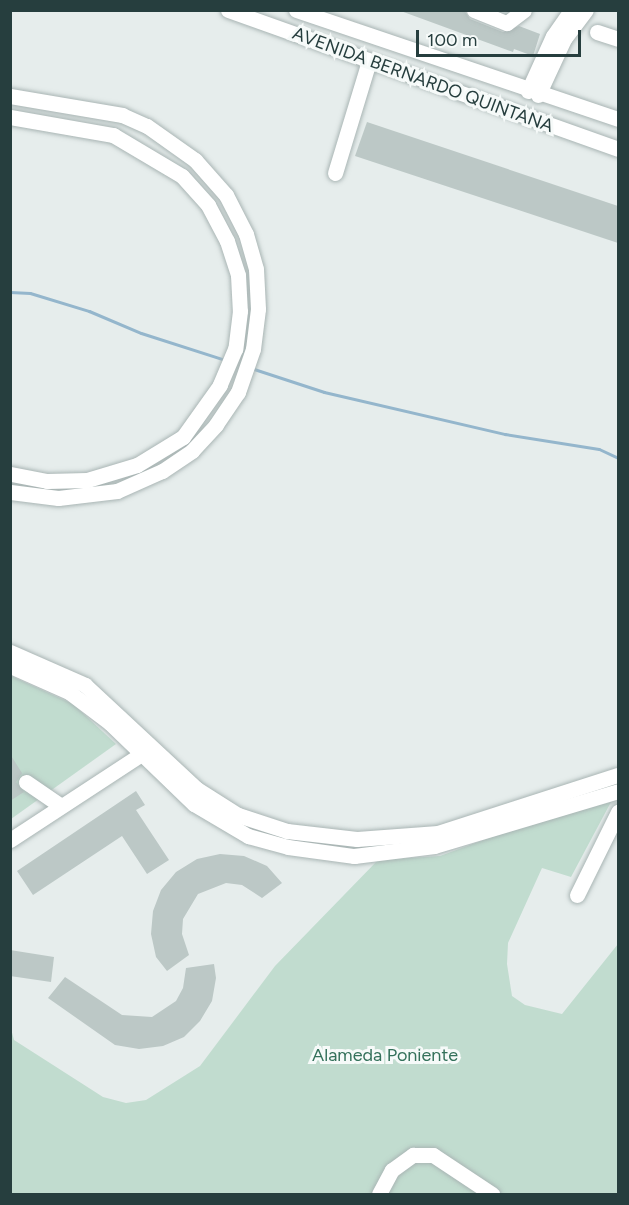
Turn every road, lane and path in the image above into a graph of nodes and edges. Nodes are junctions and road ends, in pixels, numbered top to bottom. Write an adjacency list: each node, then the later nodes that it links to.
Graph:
1 (228, 10): 9 (street, AVENIDA BERNARDO QUINTANA)
2 (296, 10): 10 (street, AVENIDA BERNARDO QUINTANA)
3 (474, 10): 4 (street)
4 (524, 10)
5 (571, 10): 10 (street)
6 (586, 10): 10 (street)
7 (597, 32): 8 (street)
8 (618, 39)
9 (369, 61): 14 (street, AVENIDA BERNARDO QUINTANA); 15 (street)
10 (533, 93): 13 (street, AVENIDA BERNARDO QUINTANA)
11 (10, 96): 17 (street)
12 (10, 117): 16 (street)
13 (618, 119): 14 (street)
14 (612, 147)
15 (335, 173)
16 (10, 474)
17 (10, 492)
18 (10, 652): 20 (street)
19 (10, 666): 20 (street)
20 (145, 751): 21 (street); 23 (street); 24 (street)
21 (618, 775)
22 (26, 782): 24 (street)
23 (618, 791)
24 (61, 806): 26 (street)
25 (618, 815): 27 (street)
26 (10, 840)
27 (577, 895)
28 (379, 1194): 29 (street)
29 (492, 1194)

